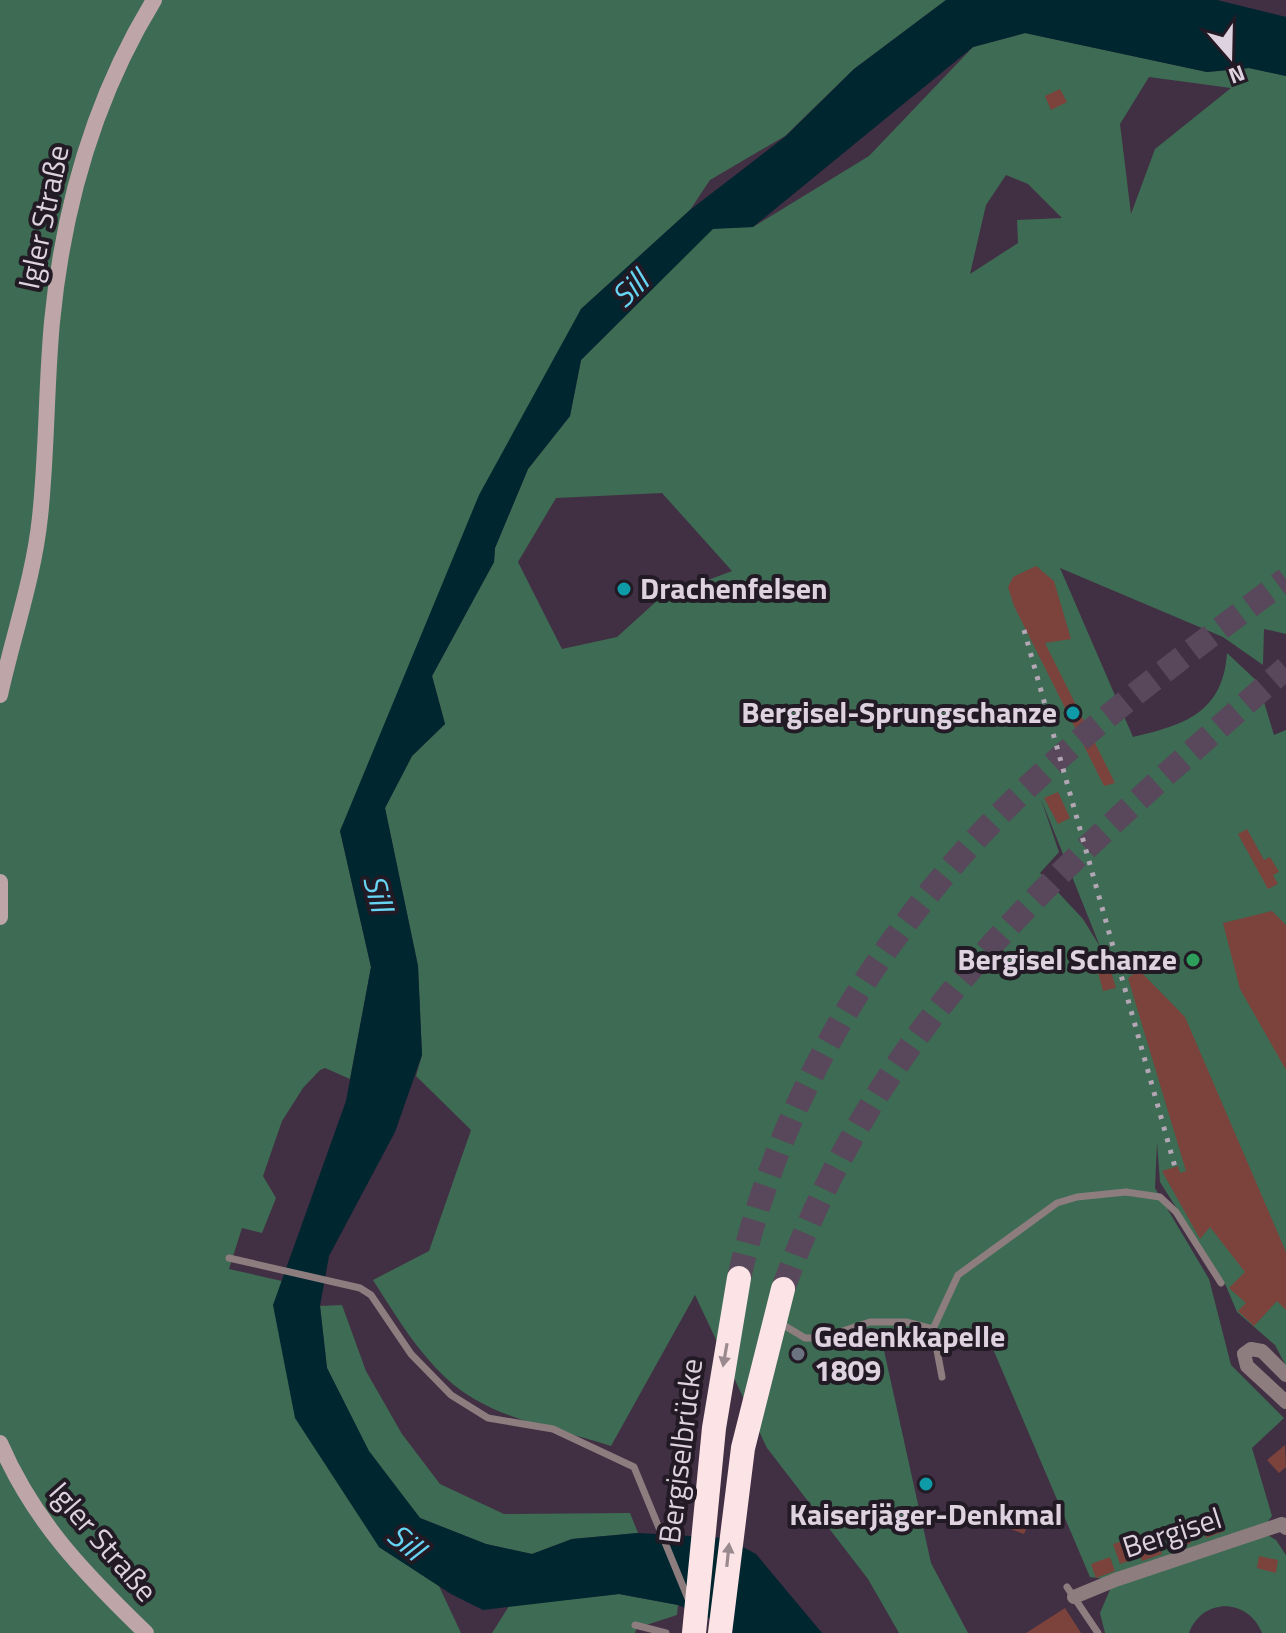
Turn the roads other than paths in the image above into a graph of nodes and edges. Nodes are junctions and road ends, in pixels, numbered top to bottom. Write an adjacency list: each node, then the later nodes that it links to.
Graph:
1 (154, 0): 2 (main road, Igler Straße)
2 (0, 695)
3 (0, 882): 4 (main road)
4 (0, 917)
5 (229, 1258): 18 (lane)
6 (739, 1278): 18 (highway, Bergiselbrücke, one-way to 18, bridge)
7 (1221, 1283): 9 (lane)
8 (783, 1289): 10 (highway, Bergiselbrücke)
9 (933, 1329): 10 (lane); 12 (lane)
10 (771, 1331): 22 (highway, Bergiselbrücke, one-way to 10)
11 (1286, 1375): 13 (street)
12 (942, 1377)
13 (1286, 1402)
14 (0, 1443): 19 (main road, Igler Straße)
15 (1286, 1528): 16 (street, Bergisel)
16 (1071, 1592): 23 (lane, Bergisel)
17 (635, 1625): 20 (lane)
18 (695, 1626): 21 (lane)
19 (146, 1633)
20 (666, 1633)
21 (702, 1633)
22 (720, 1633)
23 (1098, 1633)

